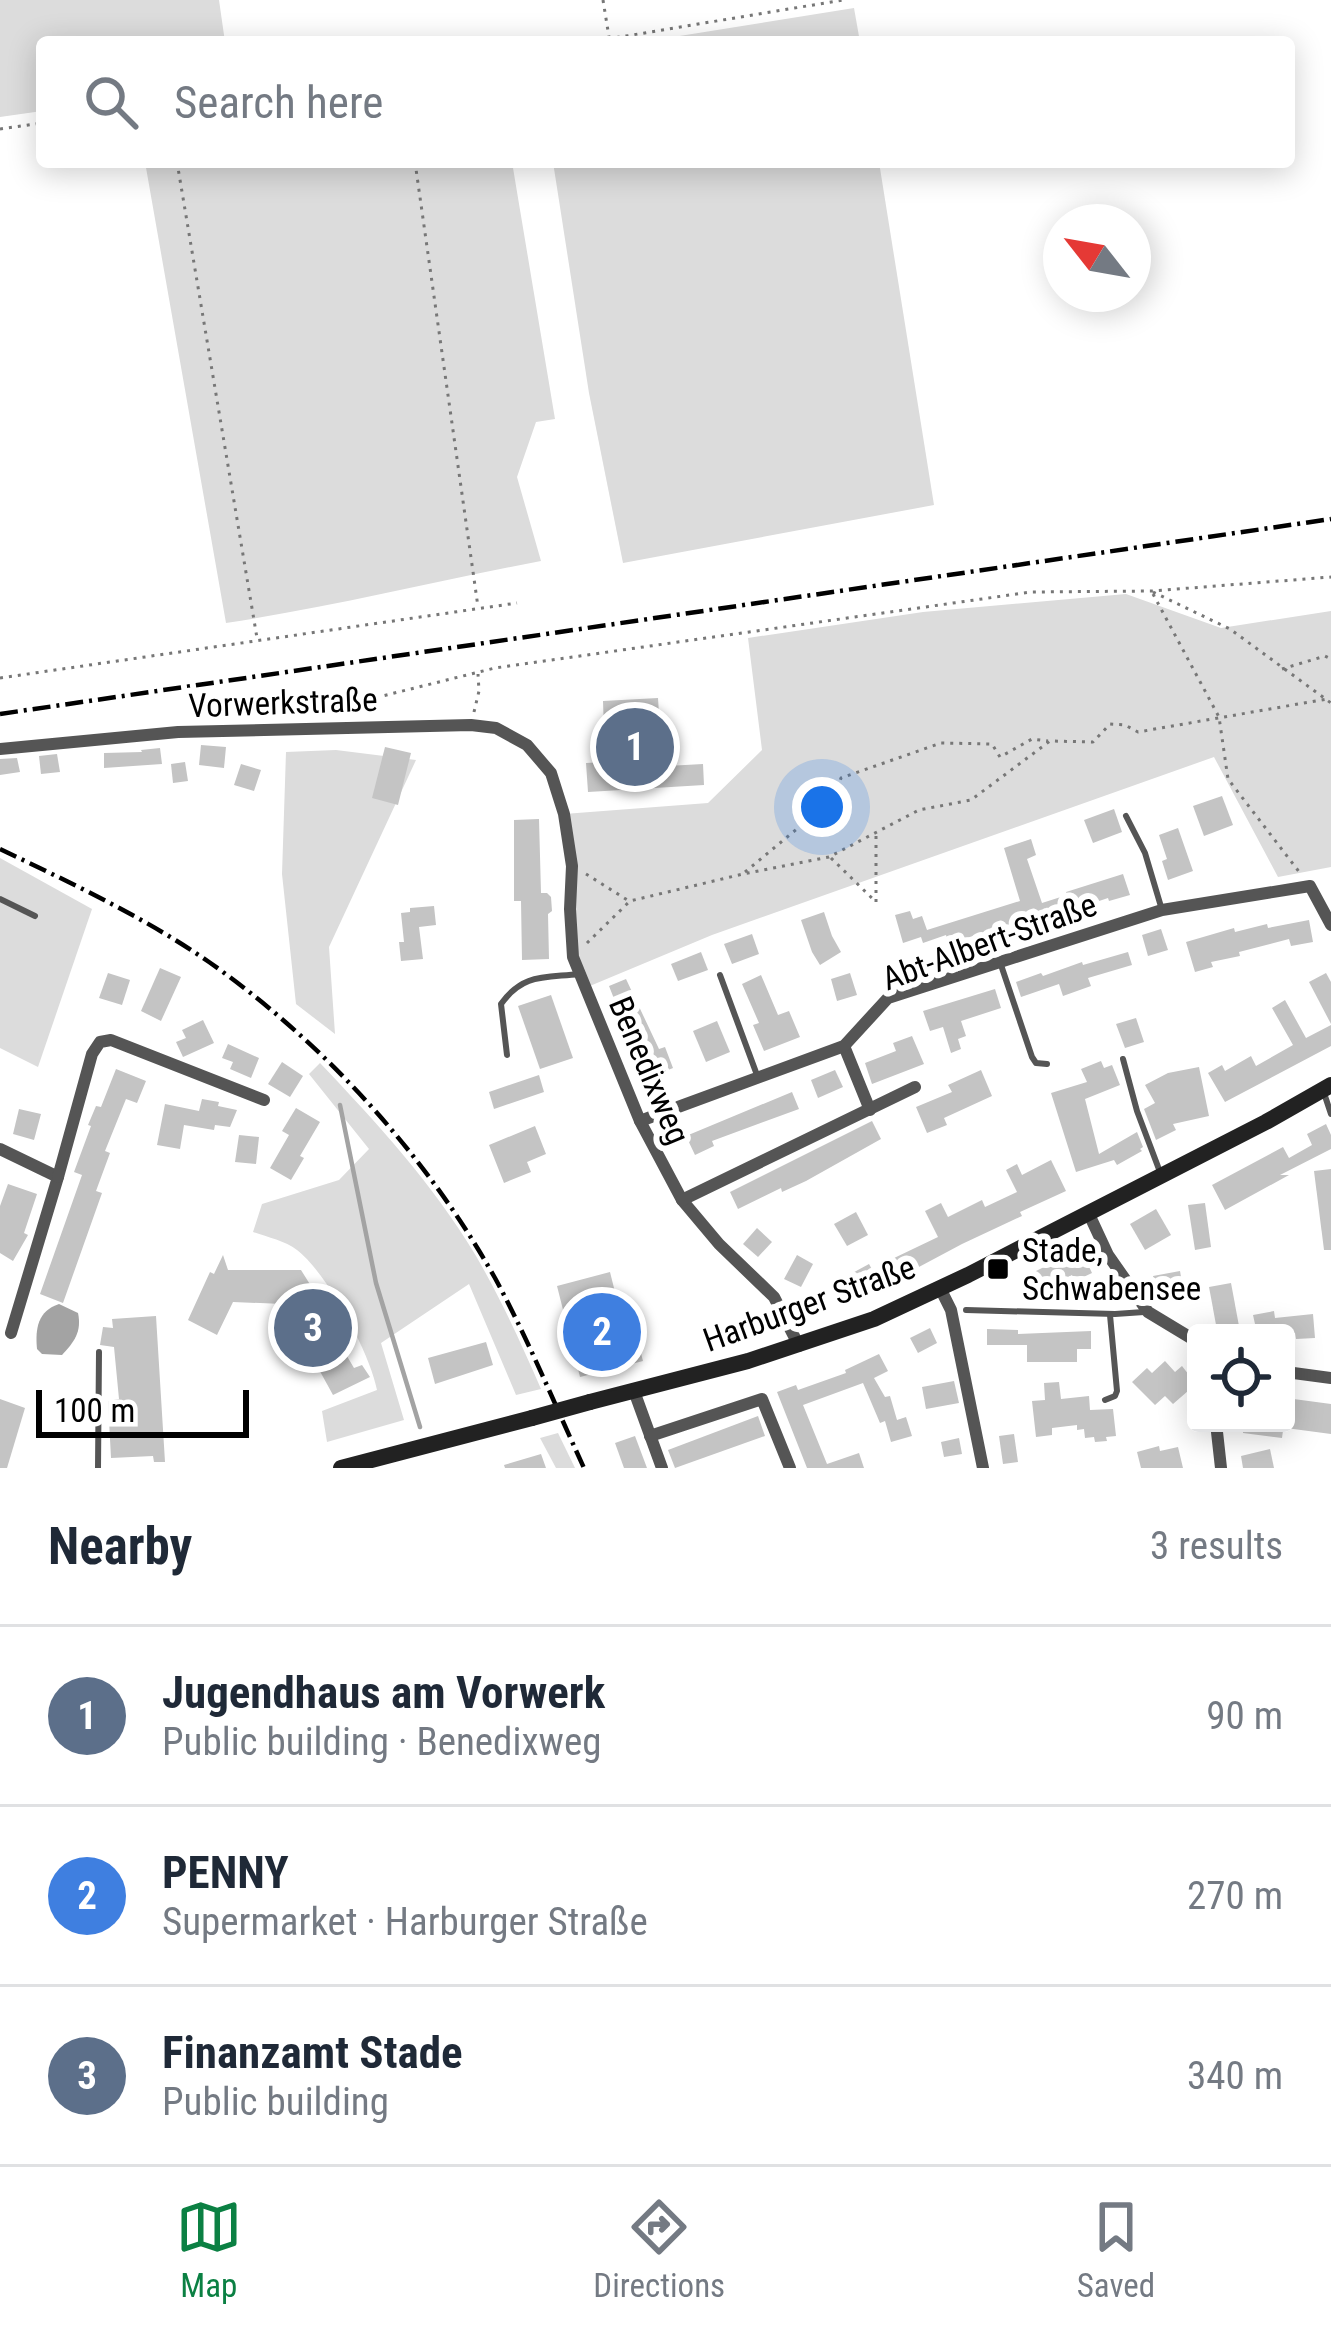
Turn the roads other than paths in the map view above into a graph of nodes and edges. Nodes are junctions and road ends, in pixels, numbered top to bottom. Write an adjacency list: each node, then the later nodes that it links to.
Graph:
1 (0, 749): 2 (street, Vorwerkstraße)
2 (550, 772): 9 (street, Benedixweg)
3 (1126, 816): 5 (lane)
4 (0, 899): 6 (lane)
5 (1162, 910): 7 (street, Abt-Albert-Straße); 8 (street, Abt-Albert-Straße)
6 (34, 916)
7 (1331, 926)
8 (1000, 962): 11 (street, Abt-Albert-Straße); 14 (lane)
9 (579, 974): 12 (lane); 21 (street, Benedixweg)
10 (720, 975): 15 (lane)
11 (844, 1046): 15 (street, Abt-Albert-Straße); 19 (street)
12 (507, 1054)
13 (1123, 1059): 23 (lane)
14 (1047, 1064)
15 (758, 1078): 21 (street, Abt-Albert-Straße)
16 (1327, 1087): 20 (lane); 23 (main road, Harburger Straße)
17 (915, 1088): 19 (street)
18 (264, 1100): 24 (street)
19 (869, 1110): 25 (street)
20 (1331, 1114)
21 (640, 1121): 25 (street, Benedixweg)
22 (0, 1149): 24 (street)
23 (1162, 1175): 26 (main road, Harburger Straße)
24 (58, 1177): 31 (street)
25 (682, 1200): 33 (street, Benedixweg)
26 (1088, 1212): 27 (main road, Harburger Straße); 29 (street)
27 (940, 1288): 33 (main road, Harburger Straße); 45 (street)
28 (966, 1310): 30 (lane)
29 (1148, 1312): 30 (lane); 32 (street)
30 (1110, 1314): 38 (lane)
31 (11, 1333)
32 (1187, 1336)
33 (799, 1346): 37 (main road, Harburger Straße)
34 (99, 1352): 41 (lane)
35 (1295, 1373): 36 (street)
36 (1331, 1378)
37 (634, 1391): 40 (street); 42 (main road, Harburger Straße, bridge)
38 (1105, 1400)
39 (1217, 1432): 46 (street)
40 (650, 1436): 43 (street); 44 (street)
41 (98, 1468)
42 (341, 1468)
43 (662, 1468)
44 (790, 1468)
45 (983, 1468)
46 (1220, 1468)

